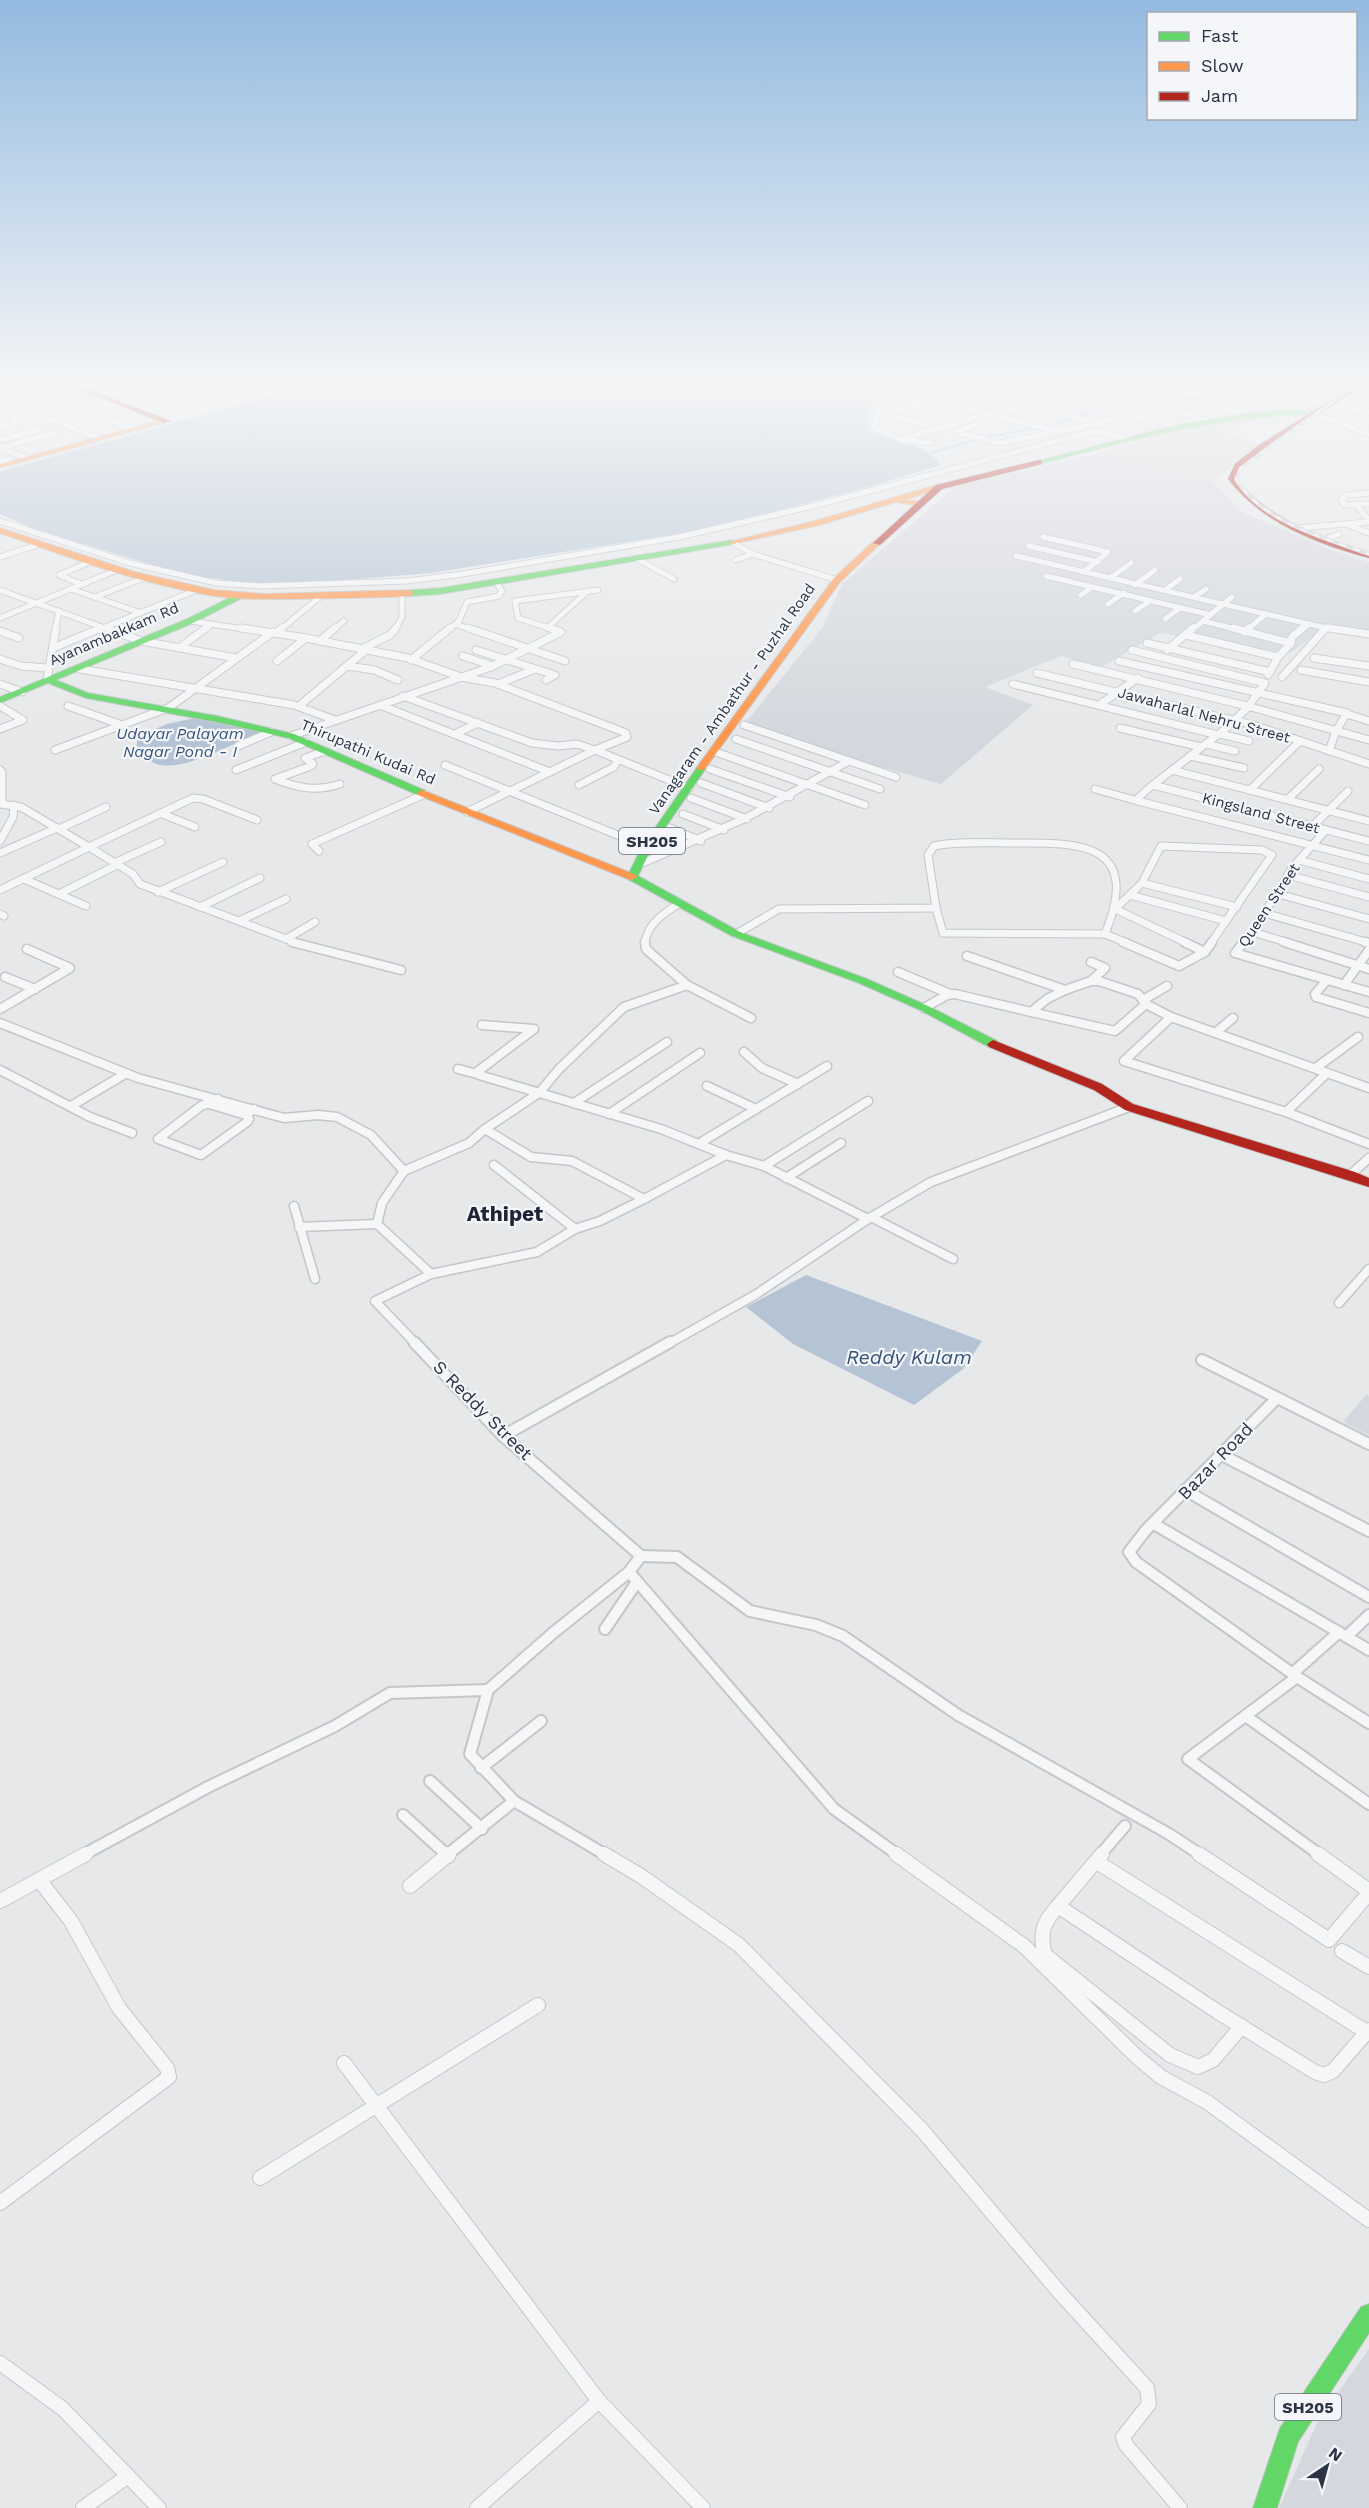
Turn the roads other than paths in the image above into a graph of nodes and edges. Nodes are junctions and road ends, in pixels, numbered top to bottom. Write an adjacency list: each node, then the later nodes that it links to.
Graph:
1 (831, 501): 11 (street)
2 (899, 501): 6 (main road); 20 (main road)
3 (923, 501): 6 (main road, Vanagaram - Ambathur - Puzhal Road / SH205)
4 (1250, 501): 14 (main road)
5 (1341, 501): 8 (street)
6 (920, 504): 41 (main road, Vanagaram - Ambathur - Puzhal Road / SH205)
7 (1369, 504): 8 (street)
8 (1356, 505): 9 (street)
9 (1362, 512): 10 (street); 12 (street)
10 (1369, 512)
11 (0, 521)
12 (1369, 521): 13 (street)
13 (1346, 524): 14 (street); 16 (street)
14 (1304, 528): 23 (main road); 26 (main road)
15 (0, 530): 21 (main road)
16 (1369, 532)
17 (1065, 535): 19 (street)
18 (1043, 537): 19 (street)
19 (1056, 540): 31 (street)
20 (733, 543): 24 (street); 28 (main road)
21 (38, 545): 27 (street); 30 (main road)
22 (1029, 546): 31 (street)
23 (1369, 551)
24 (753, 555): 29 (street); 41 (street)
25 (1016, 556): 35 (street)
26 (1369, 556)
27 (0, 557)
28 (637, 559): 39 (street); 43 (main road)
29 (736, 560)
30 (90, 562): 33 (main road); 44 (street)
31 (1098, 562): 35 (street)
32 (1131, 562): 38 (street)
33 (117, 570): 37 (main road); 44 (street)
34 (1155, 570): 45 (street)
35 (1084, 572): 38 (street)
36 (1046, 576): 42 (street)
37 (143, 578): 52 (main road); 60 (street)
38 (1110, 578): 45 (street)
39 (674, 579)
40 (1180, 579): 54 (street)
41 (837, 580): 174 (main road, Vanagaram - Ambathur - Puzhal Road / SH205)
42 (1063, 580): 46 (street); 47 (street)
43 (496, 582): 55 (main road); 79 (street)
44 (81, 584): 48 (street)
45 (1137, 584): 54 (street); 56 (street)
46 (1054, 587)
47 (1092, 587): 56 (street); 57 (street)
48 (71, 589): 60 (street); 64 (street)
49 (1206, 589): 61 (street)
50 (0, 590): 64 (street)
51 (598, 590): 53 (street)
52 (194, 591): 58 (main road); 70 (street)
53 (588, 591): 82 (street); 82 (street)
54 (1165, 591): 61 (street)
55 (402, 594): 59 (main road); 98 (street)
56 (1122, 594): 63 (street); 65 (street)
57 (1081, 595)
58 (239, 596): 59 (main road); 75 (main road, Ayanambakkam Rd)
59 (321, 596): 86 (street)
60 (95, 597): 70 (street)
61 (1194, 597): 66 (street)
62 (1232, 597): 66 (street)
63 (1150, 601): 67 (street); 69 (street)
64 (35, 603): 68 (street); 73 (street)
65 (1108, 604)
66 (1224, 604): 71 (street); 72 (street)
67 (1180, 608): 72 (street); 74 (street)
68 (59, 611): 81 (street); 95 (street)
69 (1135, 611)
70 (141, 613): 81 (street)
71 (1266, 614): 80 (street); 85 (street)
72 (1211, 615): 77 (street)
73 (0, 618)
74 (1165, 619)
75 (190, 621): 78 (street); 91 (main road, Ayanambakkam Rd)
76 (344, 621): 92 (street)
77 (1203, 621): 85 (street); 87 (street)
78 (212, 624): 86 (street); 96 (street)
79 (455, 624): 97 (street); 108 (street)
80 (1309, 624): 83 (street); 94 (street)
81 (104, 628): 91 (street); 95 (street)
82 (547, 628): 97 (street)
83 (1326, 628): 88 (street); 125 (street)
84 (0, 630): 89 (street)
85 (1245, 632): 94 (street)
86 (274, 633): 90 (street); 105 (street)
87 (1186, 634): 101 (street); 104 (street)
88 (1369, 634)
89 (20, 638)
90 (306, 638): 92 (street); 111 (street)
91 (141, 641): 96 (street); 118 (main road, Ayanambakkam Rd)
92 (320, 641): 98 (street)
93 (1147, 643): 101 (street)
94 (1291, 643): 104 (street)
95 (53, 648): 124 (street)
96 (179, 648): 105 (street)
97 (526, 648): 110 (street); 112 (street)
98 (365, 649): 108 (street); 115 (street)
99 (476, 650): 102 (street)
100 (1132, 650): 101 (street)
101 (1167, 653): 120 (street); 122 (street); 130 (street)
102 (488, 654): 109 (street); 110 (street)
103 (463, 656): 109 (street)
104 (1278, 657): 122 (street)
105 (236, 658): 135 (street)
106 (1314, 658): 117 (street)
107 (0, 659): 124 (street)
108 (411, 660): 126 (street)
109 (476, 660): 116 (street)
110 (508, 660): 116 (street); 119 (street)
111 (277, 661)
112 (565, 661)
113 (1119, 661): 120 (street)
114 (1073, 664): 127 (street)
115 (347, 666): 128 (street); 145 (street)
116 (493, 666): 126 (street)
117 (1369, 666)
118 (80, 669): 124 (main road, Ayanambakkam Rd); 135 (street)
119 (535, 669): 129 (street); 133 (street)
120 (1151, 669): 127 (street); 138 (street)
121 (1301, 670): 131 (street)
122 (1270, 672): 130 (street)
123 (1037, 673): 137 (street, Jawaharlal Nehru Street)
124 (47, 674): 136 (main road, Ayanambakkam Rd); 147 (main road, Thirupathi Kudai Rd)
125 (1282, 676)
126 (461, 677): 133 (street); 139 (street)
127 (1136, 679): 137 (street); 146 (street)
128 (398, 680)
129 (546, 680)
130 (1264, 682): 138 (street)
131 (1369, 682)
132 (0, 684): 136 (street)
133 (498, 684): 172 (street)
134 (1013, 684): 142 (street)
135 (194, 688): 145 (street); 147 (street)
136 (22, 692): 140 (main road, Ayanambakkam Rd)
137 (1118, 692): 142 (street); 151 (street, Jawaharlal Nehru Street)
138 (1259, 693): 146 (street); 148 (street)
139 (403, 696): 141 (street); 152 (street)
140 (0, 700)
141 (380, 705): 149 (street); 159 (street)
142 (1099, 705): 160 (street)
143 (0, 706): 156 (street)
144 (68, 706): 153 (street)
145 (299, 706): 149 (street)
146 (1251, 707): 151 (street); 157 (street)
147 (166, 709): 153 (street); 158 (main road, Thirupathi Kudai Rd)
148 (1347, 714): 150 (street); 157 (street)
149 (335, 720): 162 (street)
150 (1369, 720)
151 (1237, 721): 160 (street); 166 (street, Jawaharlal Nehru Street)
152 (478, 723): 159 (street); 172 (street)
153 (122, 725): 171 (street)
154 (744, 725): 161 (street)
155 (1120, 728): 170 (street)
156 (0, 729)
157 (1335, 730): 164 (street); 176 (street)
158 (271, 732): 162 (main road, Thirupathi Kudai Rd); 169 (street)
159 (455, 734): 188 (street)
160 (1219, 734): 165 (street); 170 (street)
161 (773, 735): 168 (street); 179 (street)
162 (291, 736): 167 (main road, Thirupathi Kudai Rd)
163 (736, 739): 168 (street)
164 (1369, 740)
165 (1249, 741)
166 (1300, 741): 176 (street, Jawaharlal Nehru Street); 197 (street)
167 (306, 742): 173 (main road, Thirupathi Kudai Rd); 186 (street)
168 (755, 745): 189 (street)
169 (238, 746)
170 (1204, 746): 175 (street); 177 (street)
171 (55, 750)
172 (595, 750): 178 (street); 188 (street)
173 (325, 751): 191 (street); 201 (main road, Thirupathi Kudai Rd)
174 (713, 751): 193 (street); 198 (main road, Vanagaram - Ambathur - Puzhal Road / SH205)
175 (1235, 751)
176 (1329, 751): 180 (street, Jawaharlal Nehru Street)
177 (1191, 756): 182 (street); 187 (street)
178 (617, 760): 192 (street); 198 (street)
179 (849, 761): 189 (street); 190 (street)
180 (1369, 764)
181 (445, 765): 199 (street)
182 (1244, 768)
183 (710, 769): 202 (street)
184 (1319, 769): 203 (street)
185 (0, 770): 205 (street)
186 (236, 770)
187 (1172, 770): 194 (street); 197 (street)
188 (550, 772): 199 (street)
189 (831, 772): 193 (street); 195 (street)
190 (896, 777)
191 (340, 784)
192 (579, 785)
193 (811, 785): 202 (street); 206 (street)
194 (1153, 785): 204 (street); 218 (street, Kingsland Street)
195 (880, 789)
196 (1095, 789): 204 (street)
197 (1251, 789): 203 (street)
198 (694, 790): 209 (street); 215 (street); 230 (main road, Vanagaram - Ambathur - Puzhal Road / SH205)
199 (511, 791): 211 (street); 230 (street)
200 (1348, 791): 210 (street)
201 (425, 794): 211 (main road, Thirupathi Kudai Rd); 231 (street)
202 (790, 797): 209 (street)
203 (1287, 799): 210 (street)
204 (1138, 801): 228 (street)
205 (0, 803): 207 (street)
206 (865, 805)
207 (14, 806): 221 (street); 224 (street)
208 (106, 807): 221 (street)
209 (769, 808): 215 (street)
210 (1328, 810): 217 (street); 218 (street)
211 (467, 812): 237 (main road, Thirupathi Kudai Rd)
212 (160, 813): 216 (street); 219 (street); 229 (street)
213 (1369, 813): 217 (street)
214 (683, 814): 222 (street)
215 (747, 819): 222 (street)
216 (257, 820)
217 (1366, 820)
218 (1313, 826): 223 (street, Kingsland Street)
219 (195, 827)
220 (670, 828): 225 (street)
221 (58, 829): 229 (street); 232 (street)
222 (724, 830): 225 (street)
223 (1326, 830): 226 (street, Kingsland Street); 228 (street, Queen Street)
224 (0, 841)
225 (701, 841): 237 (street)
226 (1369, 841)
227 (161, 842): 236 (street)
228 (1312, 844): 233 (street, Queen Street); 234 (street)
229 (89, 847): 236 (street); 240 (street)
230 (647, 847): 237 (main road, Vanagaram - Ambathur - Puzhal Road / SH205)
231 (319, 851)
232 (0, 853)
233 (1299, 860): 238 (street, Queen Street); 241 (street)
234 (1369, 860)
235 (224, 862): 244 (street)
236 (116, 864): 244 (street); 246 (street)
237 (635, 871): 250 (main road, SH205)
238 (1288, 875): 245 (street, Queen Street); 248 (street)
239 (260, 878): 252 (street)
240 (24, 879): 243 (street); 246 (street)
241 (1369, 879)
242 (1142, 883): 247 (street); 253 (street); 253 (street)
243 (0, 890)
244 (158, 892): 252 (street)
245 (1275, 893): 256 (street, Queen Street); 257 (street)
246 (59, 894): 251 (street)
247 (1130, 895): 255 (street); 259 (street)
248 (1369, 897)
249 (286, 899): 258 (street)
250 (680, 903): 262 (main road, SH205); 278 (street)
251 (86, 906)
252 (200, 907): 258 (street)
253 (1237, 907): 259 (street)
254 (936, 908): 255 (street); 262 (street); 263 (street)
255 (1115, 909): 263 (street); 268 (street)
256 (1264, 913): 261 (street, Queen Street); 265 (street)
257 (1369, 919)
258 (239, 921): 264 (street)
259 (1226, 921): 268 (street)
260 (315, 922): 264 (street)
261 (1253, 932): 271 (street); 276 (street, Queen Street)
262 (736, 934): 286 (main road, SH205)
263 (1105, 934): 268 (street)
264 (286, 939): 273 (street)
265 (1369, 943)
266 (27, 949): 281 (street)
267 (1369, 950): 271 (street)
268 (1205, 952)
269 (967, 956): 282 (street)
270 (1091, 962): 277 (street)
271 (1358, 966): 272 (street); 279 (street)
272 (1369, 969)
273 (401, 970)
274 (898, 972): 284 (street)
275 (5, 977): 281 (street)
276 (1327, 980): 279 (street); 289 (street)
277 (1091, 981): 282 (street); 285 (street)
278 (687, 985): 291 (street); 310 (street)
279 (1344, 985): 283 (street)
280 (1167, 987): 285 (street)
281 (35, 989): 287 (street)
282 (1065, 990): 288 (street)
283 (1369, 992)
284 (950, 994): 286 (street); 288 (street)
285 (1144, 1002): 288 (street); 290 (street)
286 (924, 1008): 316 (main road, SH205)
287 (0, 1009)
288 (1031, 1012)
289 (1369, 1013)
290 (1171, 1017): 295 (street); 319 (street)
291 (751, 1018)
292 (1233, 1018): 295 (street)
293 (0, 1023): 305 (street)
294 (482, 1025): 306 (street)
295 (1215, 1033): 301 (street)
296 (1358, 1037): 301 (street)
297 (667, 1042): 313 (street)
298 (744, 1052): 307 (street)
299 (700, 1053): 320 (street)
300 (827, 1066): 307 (street)
301 (1317, 1068): 304 (street)
302 (458, 1069): 306 (street)
303 (0, 1070): 315 (street)
304 (1327, 1073): 309 (street); 319 (street)
305 (125, 1074): 311 (street); 315 (street)
306 (477, 1074): 310 (street)
307 (798, 1084): 317 (street)
308 (707, 1086): 317 (street)
309 (1369, 1088)
310 (538, 1093): 313 (street); 321 (street)
311 (218, 1099): 314 (street); 318 (street)
312 (868, 1101): 329 (street)
313 (574, 1103): 320 (street)
314 (209, 1104): 318 (street); 318 (street)
315 (71, 1106): 322 (street)
316 (1129, 1107): 331 (main road, SH205); 336 (street)
317 (756, 1109): 323 (street)
318 (250, 1112): 330 (street)
319 (1286, 1112): 325 (street)
320 (609, 1114): 323 (street)
321 (485, 1129): 330 (street); 334 (street)
322 (132, 1133)
323 (700, 1143): 326 (street)
324 (842, 1143): 332 (street)
325 (1369, 1144)
326 (726, 1155): 329 (street); 334 (street)
327 (1369, 1158): 331 (street)
328 (494, 1165): 339 (street)
329 (764, 1166): 332 (street)
330 (404, 1171): 337 (street)
331 (1350, 1175): 333 (main road, SH205)
332 (786, 1178): 336 (street)
333 (1369, 1184)
334 (644, 1199): 339 (street)
335 (294, 1206): 338 (street)
336 (870, 1218): 340 (street); 347 (street)
337 (377, 1224): 338 (street); 342 (street)
338 (300, 1227): 343 (street)
339 (574, 1229): 342 (street)
340 (953, 1259)
341 (1369, 1269): 344 (street)
342 (431, 1275): 347 (street, S Reddy Street)
343 (315, 1279)
344 (1340, 1303)
345 (1202, 1360): 346 (street)
346 (1277, 1398): 348 (street); 349 (street, Bazar Road)
347 (503, 1436): 353 (street, S Reddy Street)
348 (1369, 1444)
349 (1220, 1454): 350 (street, Bazar Road); 352 (street)
350 (1187, 1491): 351 (street, Bazar Road); 355 (street)
351 (1154, 1524): 358 (street); 360 (street, Bazar Road)
352 (1369, 1531)
353 (641, 1556): 354 (street); 376 (street)
354 (633, 1577): 357 (street); 361 (street); 388 (street)
355 (1369, 1597)
356 (1369, 1615): 358 (street)
357 (604, 1629)
358 (1343, 1634): 359 (street); 360 (street)
359 (1369, 1650)
360 (1295, 1675): 362 (street); 364 (street)
361 (488, 1690): 365 (street); 374 (street)
362 (1247, 1717): 368 (street); 376 (street)
363 (541, 1721): 365 (street)
364 (1369, 1723)
365 (481, 1768): 367 (street)
366 (430, 1780): 371 (street)
367 (514, 1801): 371 (street); 397 (street)
368 (1369, 1804)
369 (403, 1815): 372 (street)
370 (1125, 1826): 373 (street)
371 (482, 1829): 372 (street)
372 (448, 1856): 375 (street)
373 (1097, 1862): 378 (street); 383 (street)
374 (40, 1881): 377 (street); 387 (street)
375 (410, 1886)
376 (1369, 1892)
377 (0, 1902)
378 (1058, 1906): 382 (street); 382 (street)
379 (1342, 1951): 380 (street)
380 (1369, 1967)
381 (538, 2005): 385 (street)
382 (1242, 2026): 383 (street)
383 (1368, 2031)
384 (344, 2063): 385 (street)
385 (375, 2107): 386 (street); 391 (street)
386 (260, 2178)
387 (0, 2203)
388 (1369, 2220)
389 (1369, 2314): 398 (main road, SH205)
390 (0, 2363): 392 (street)
391 (599, 2401): 395 (street); 396 (street)
392 (128, 2476): 393 (street); 394 (street)
393 (83, 2508)
394 (159, 2508)
395 (477, 2508)
396 (703, 2508)
397 (1180, 2508)
398 (1265, 2508)

